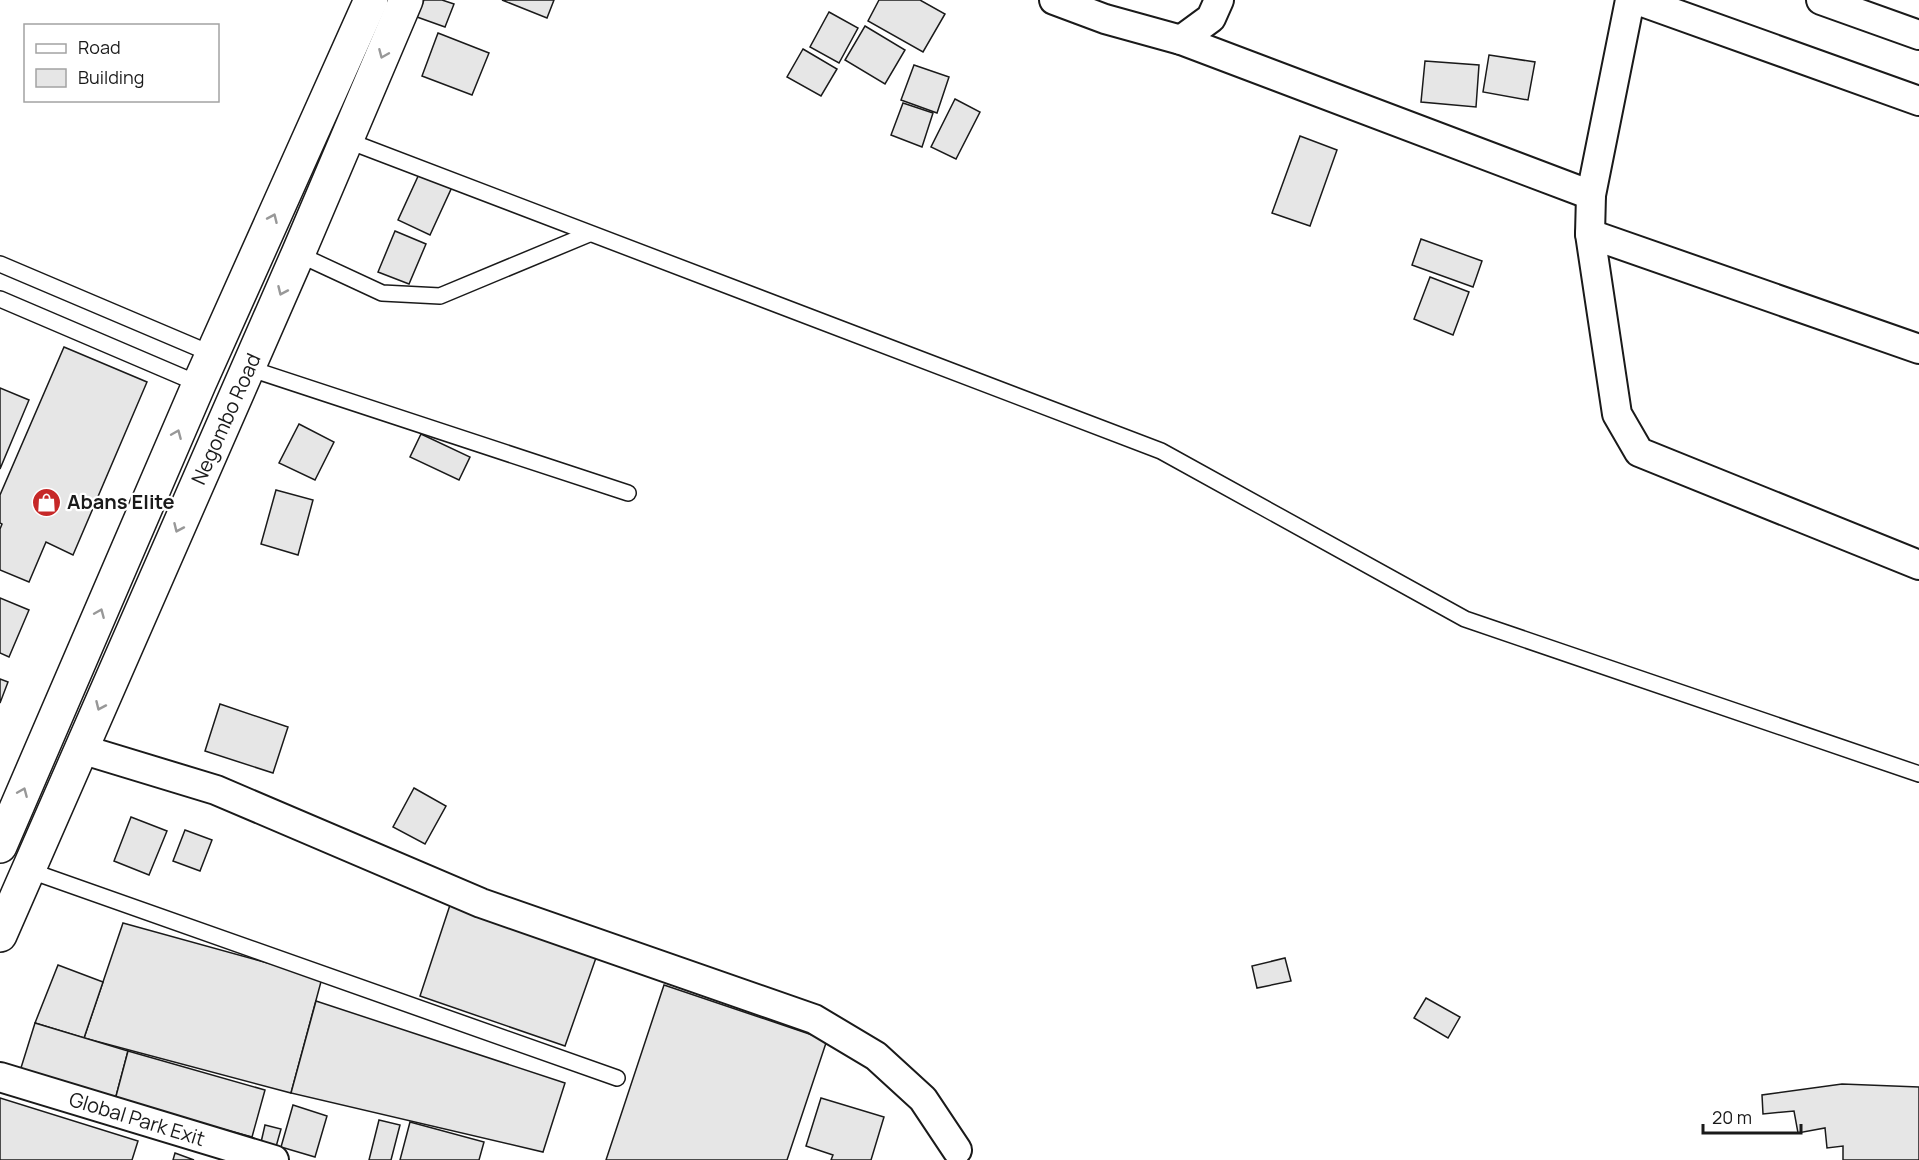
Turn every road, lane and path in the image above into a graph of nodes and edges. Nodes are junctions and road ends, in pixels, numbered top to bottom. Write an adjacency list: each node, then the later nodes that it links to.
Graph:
1 (371, 0): 19 (highway, Negombo Road, one-way to 1)
2 (405, 0): 11 (highway, Negombo Road, one-way to 11)
3 (1054, 0): 9 (street)
4 (1219, 0): 9 (street)
5 (1630, 0): 12 (street)
6 (1637, 0): 10 (street)
7 (1821, 0): 8 (street)
8 (1919, 35)
9 (1181, 40): 12 (street)
10 (1919, 101)
11 (346, 140): 13 (lane); 15 (highway, Negombo Road)
12 (1591, 195): 14 (street)
13 (589, 234): 15 (lane); 25 (lane)
14 (1590, 234): 18 (street); 23 (street)
15 (298, 254): 20 (highway, Negombo Road, one-way to 20)
16 (0, 264): 19 (lane)
17 (0, 299): 21 (lane)
18 (1919, 349)
19 (212, 354): 21 (highway, Negombo Road)
20 (248, 368): 22 (lane); 24 (highway, Negombo Road, one-way to 24)
21 (199, 384): 26 (highway, Negombo Road, one-way to 21)
22 (628, 493)
23 (1919, 565)
24 (81, 749): 27 (highway, Negombo Road); 31 (street)
25 (1919, 774)
26 (0, 846)
27 (28, 870): 28 (highway, Negombo Road); 30 (lane)
28 (0, 935)
29 (0, 1077): 32 (street, Global Park Exit)
30 (617, 1078)
31 (957, 1150)
32 (274, 1160)

